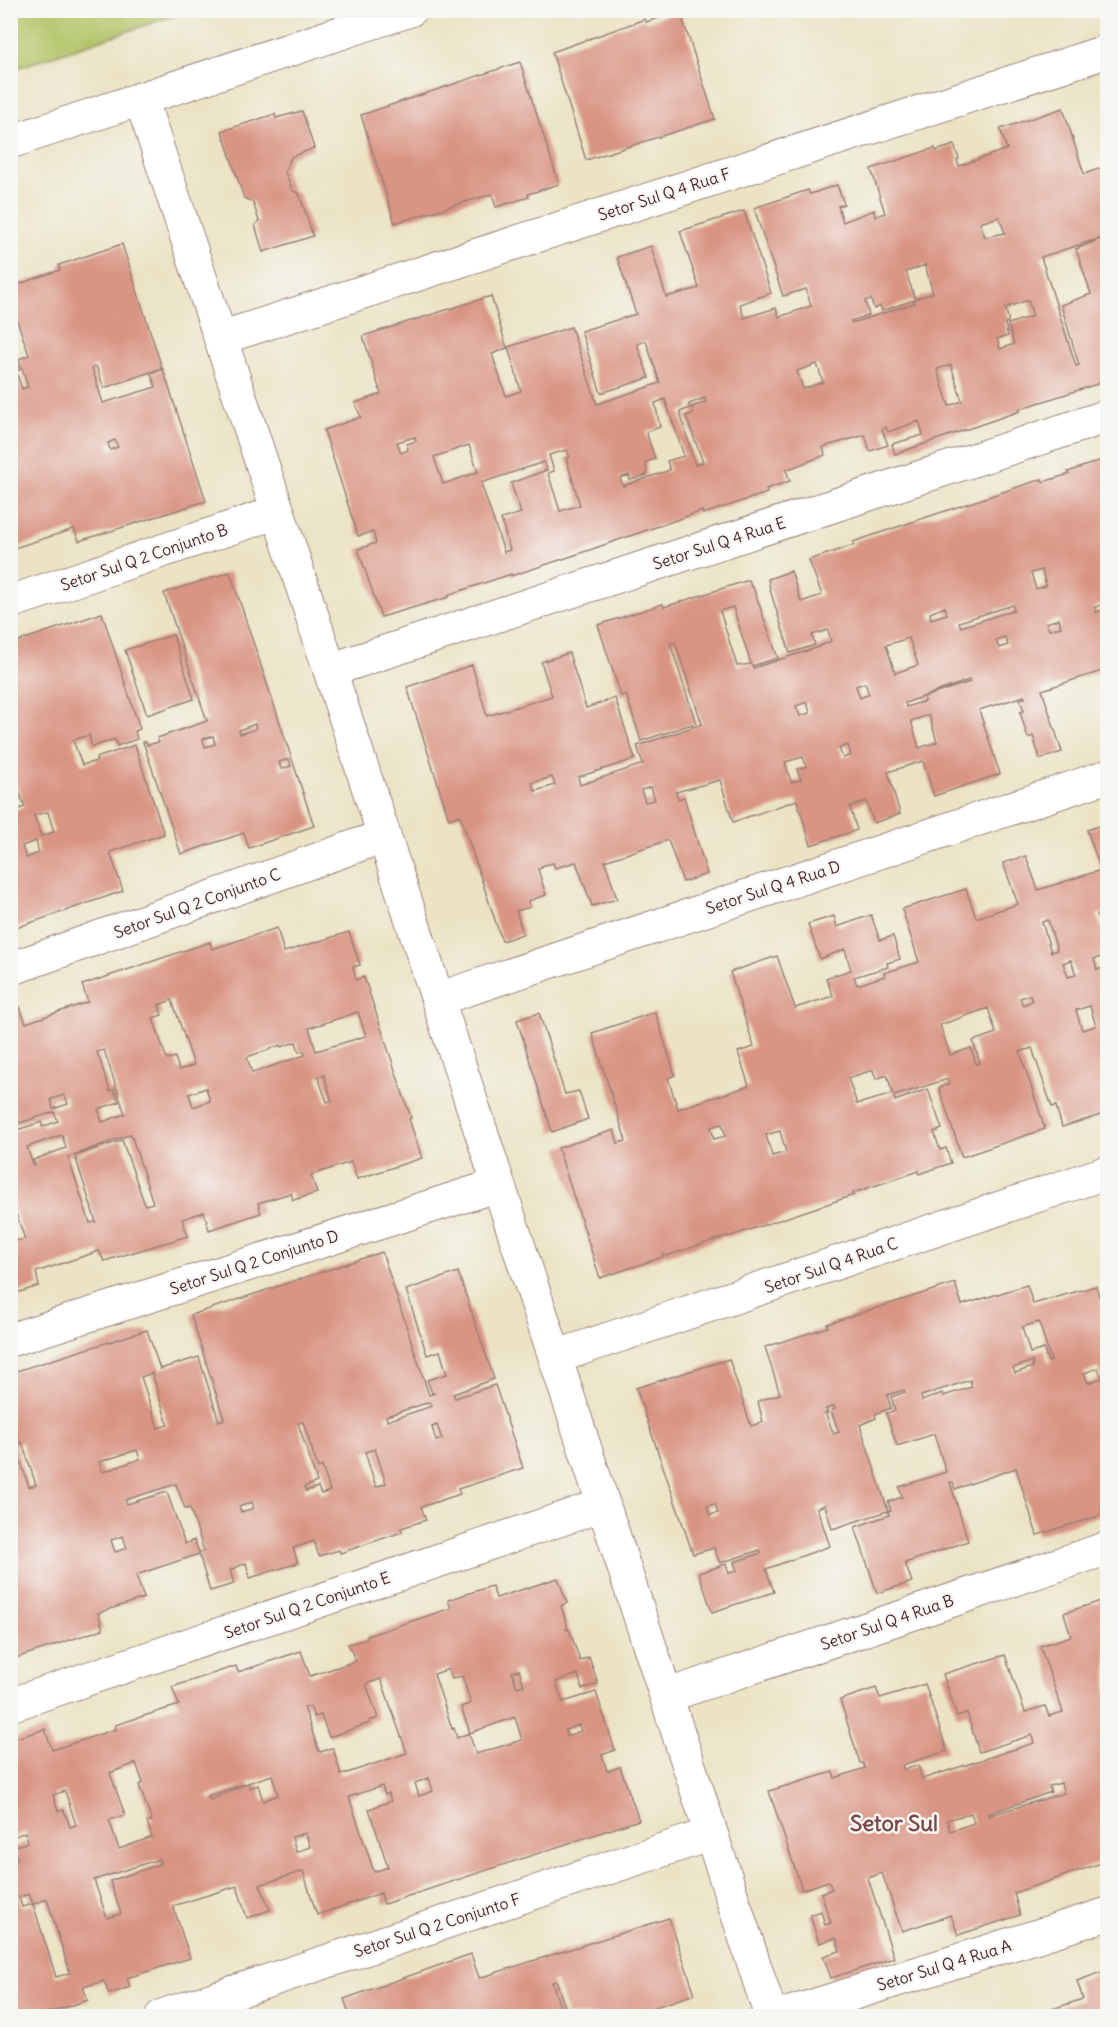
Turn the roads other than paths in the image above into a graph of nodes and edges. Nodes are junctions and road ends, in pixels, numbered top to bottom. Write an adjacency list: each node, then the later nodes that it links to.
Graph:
1 (410, 10): 3 (street)
2 (1107, 51): 5 (street, Setor Sul Q 4 Rua F)
3 (141, 99): 4 (street); 5 (street)
4 (10, 142)
5 (221, 338): 7 (street)
6 (1107, 416): 9 (street, Setor Sul Q 4 Rua E)
7 (279, 512): 8 (street, Setor Sul Q 2 Conjunto B); 9 (street)
8 (10, 602)
9 (330, 670): 11 (street)
10 (1107, 776): 13 (street, Setor Sul Q 4 Rua D)
11 (384, 836): 12 (street, Setor Sul Q 2 Conjunto C); 13 (street)
12 (10, 969)
13 (438, 999): 15 (street)
14 (1107, 1172): 17 (street, Setor Sul Q 4 Rua C)
15 (498, 1185): 16 (street, Setor Sul Q 2 Conjunto D); 17 (street)
16 (10, 1340)
17 (555, 1358): 18 (street)
18 (603, 1505): 20 (street); 21 (street, Setor Sul Q 2 Conjunto E)
19 (1107, 1548): 20 (street, Setor Sul Q 4 Rua B)
20 (666, 1696): 22 (street)
21 (10, 1705)
22 (711, 1834): 24 (street, Setor Sul Q 2 Conjunto F); 25 (street)
23 (1107, 1914): 26 (street, Setor Sul Q 4 Rua A)
24 (162, 2016)
25 (771, 2016)
26 (781, 2016)

